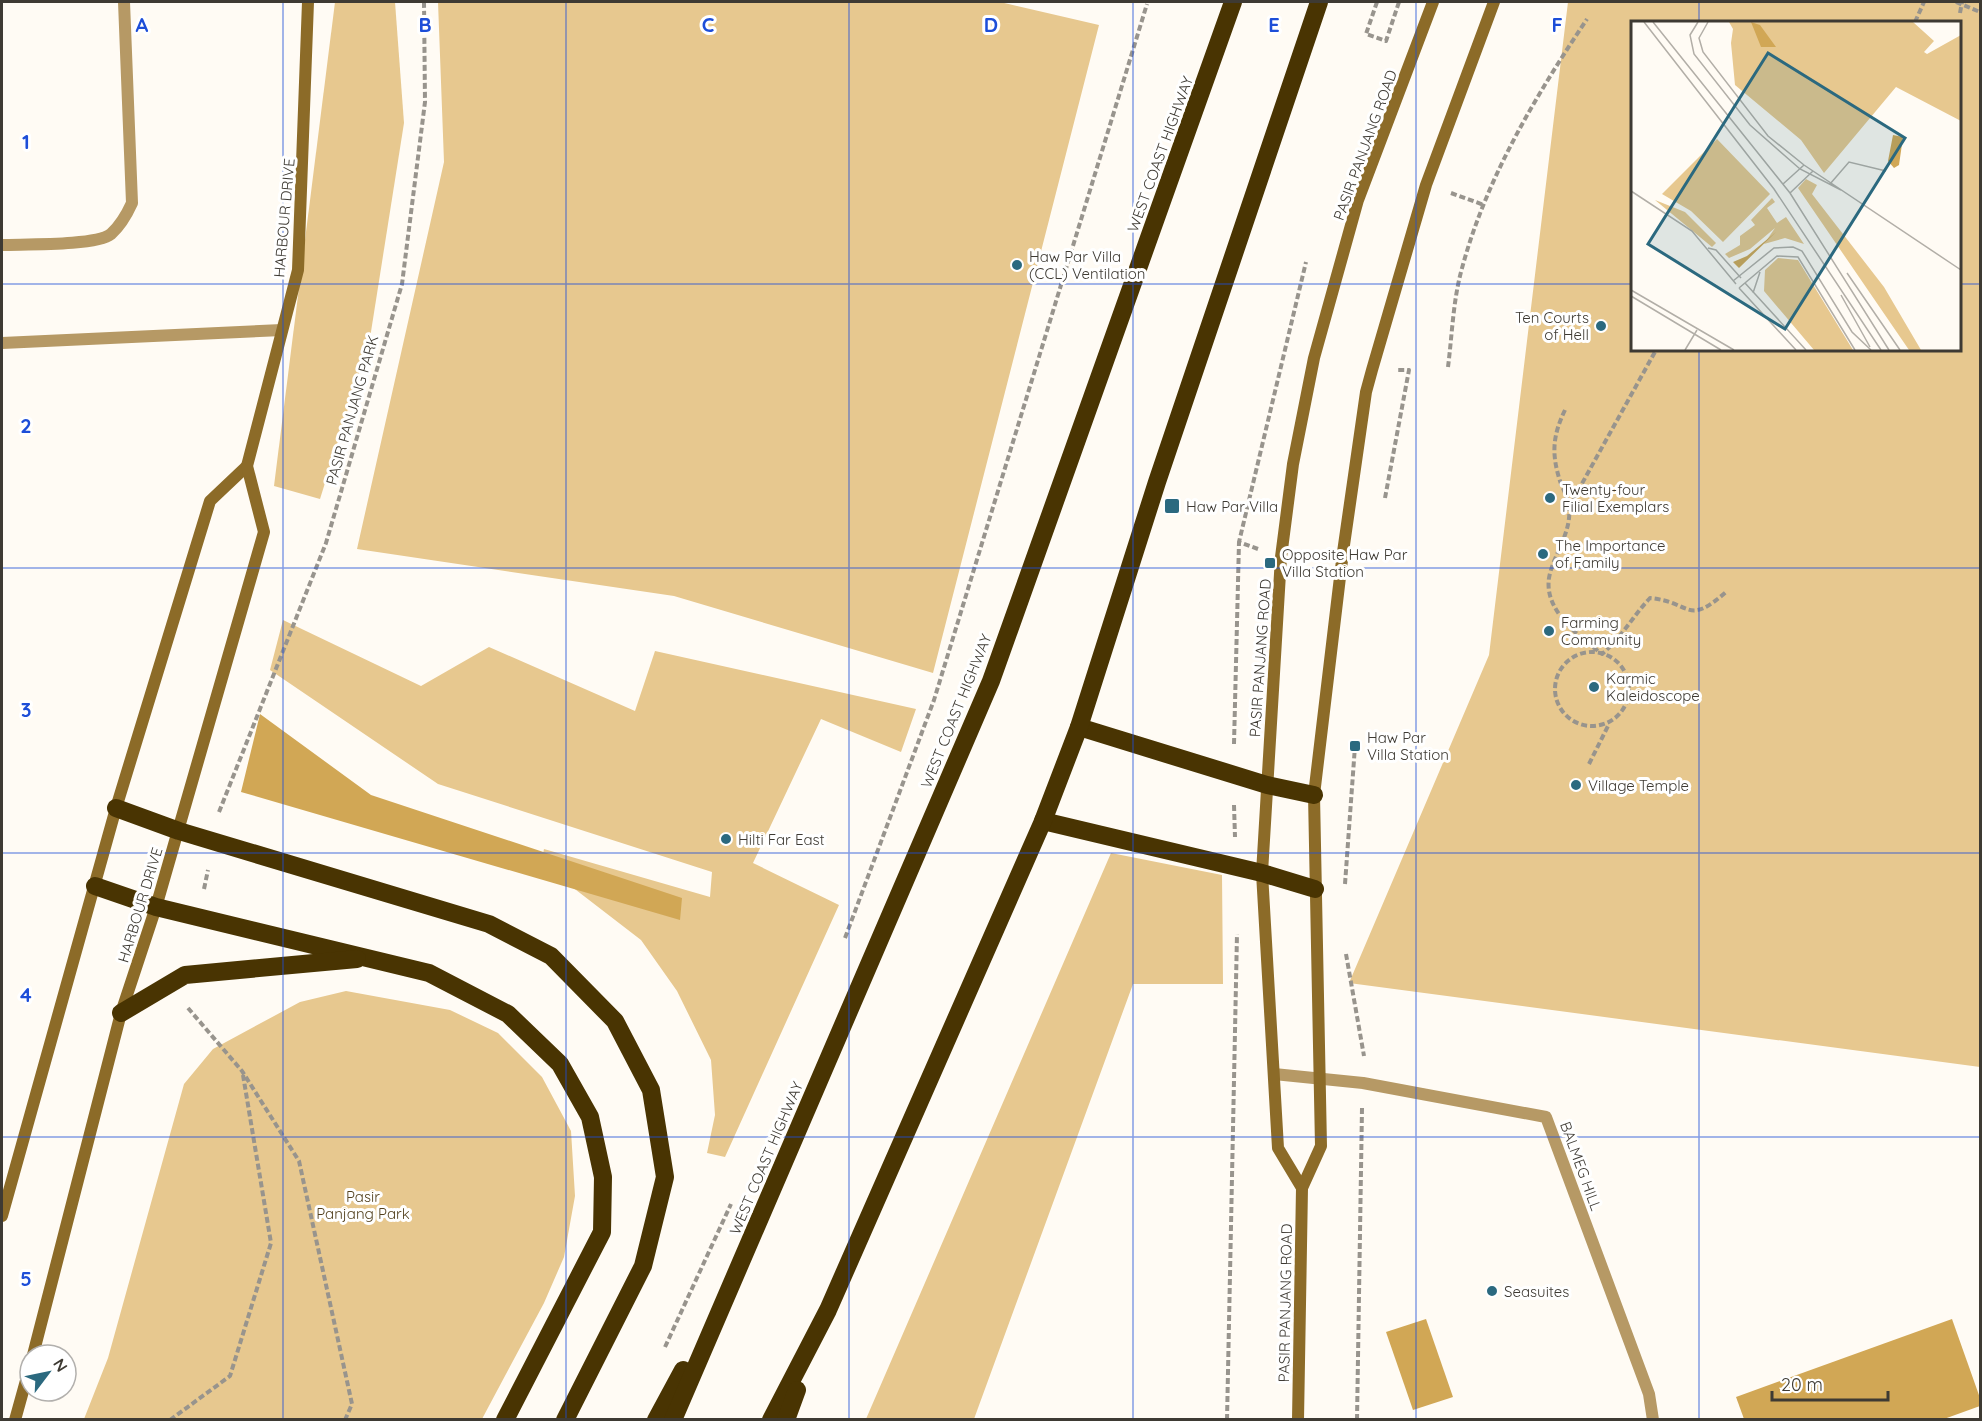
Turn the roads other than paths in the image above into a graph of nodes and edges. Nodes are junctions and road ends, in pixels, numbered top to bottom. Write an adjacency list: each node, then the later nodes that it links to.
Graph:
1 (124, 2): 7 (street)
2 (308, 2): 8 (main road, HARBOUR DRIVE)
3 (1233, 2): 27 (highway, WEST COAST HIGHWAY)
4 (1319, 2): 11 (highway)
5 (1433, 2): 12 (main road, PASIR PANJANG ROAD)
6 (1494, 2): 13 (main road, PASIR PANJANG ROAD)
7 (2, 245)
8 (282, 330): 9 (street); 10 (main road, HARBOUR DRIVE)
9 (2, 343)
10 (247, 466): 14 (main road); 16 (main road, HARBOUR DRIVE)
11 (1079, 727): 12 (highway); 15 (highway)
12 (1267, 785): 13 (highway); 17 (main road, PASIR PANJANG ROAD)
13 (1314, 795): 19 (main road, PASIR PANJANG ROAD)
14 (116, 808): 16 (highway); 18 (main road)
15 (1043, 821): 17 (highway); 28 (highway)
16 (178, 831): 20 (main road, HARBOUR DRIVE); 33 (highway)
17 (1262, 873): 19 (highway); 23 (main road, PASIR PANJANG ROAD)
18 (95, 886): 20 (highway); 26 (main road)
19 (1315, 889): 24 (main road, PASIR PANJANG ROAD)
20 (156, 907): 21 (highway); 22 (main road, HARBOUR DRIVE)
21 (373, 958): 22 (highway); 32 (highway)
22 (121, 1012): 29 (main road, HARBOUR DRIVE)
23 (1274, 1074): 24 (street, BALMEG HILL); 25 (main road, PASIR PANJANG ROAD)
24 (1318, 1080): 25 (main road, PASIR PANJANG ROAD); 39 (street, BALMEG HILL)
25 (1302, 1188): 38 (main road, PASIR PANJANG ROAD)
26 (2, 1216)
27 (737, 1271): 34 (highway); 35 (highway, WEST COAST HIGHWAY)
28 (828, 1310): 36 (highway); 37 (highway)
29 (36, 1343)
30 (20, 1403): 31 (main road)
31 (15, 1419)
32 (505, 1419)
33 (565, 1419)
34 (656, 1419)
35 (673, 1419)
36 (771, 1419)
37 (786, 1419)
38 (1298, 1419)
39 (1653, 1419)

